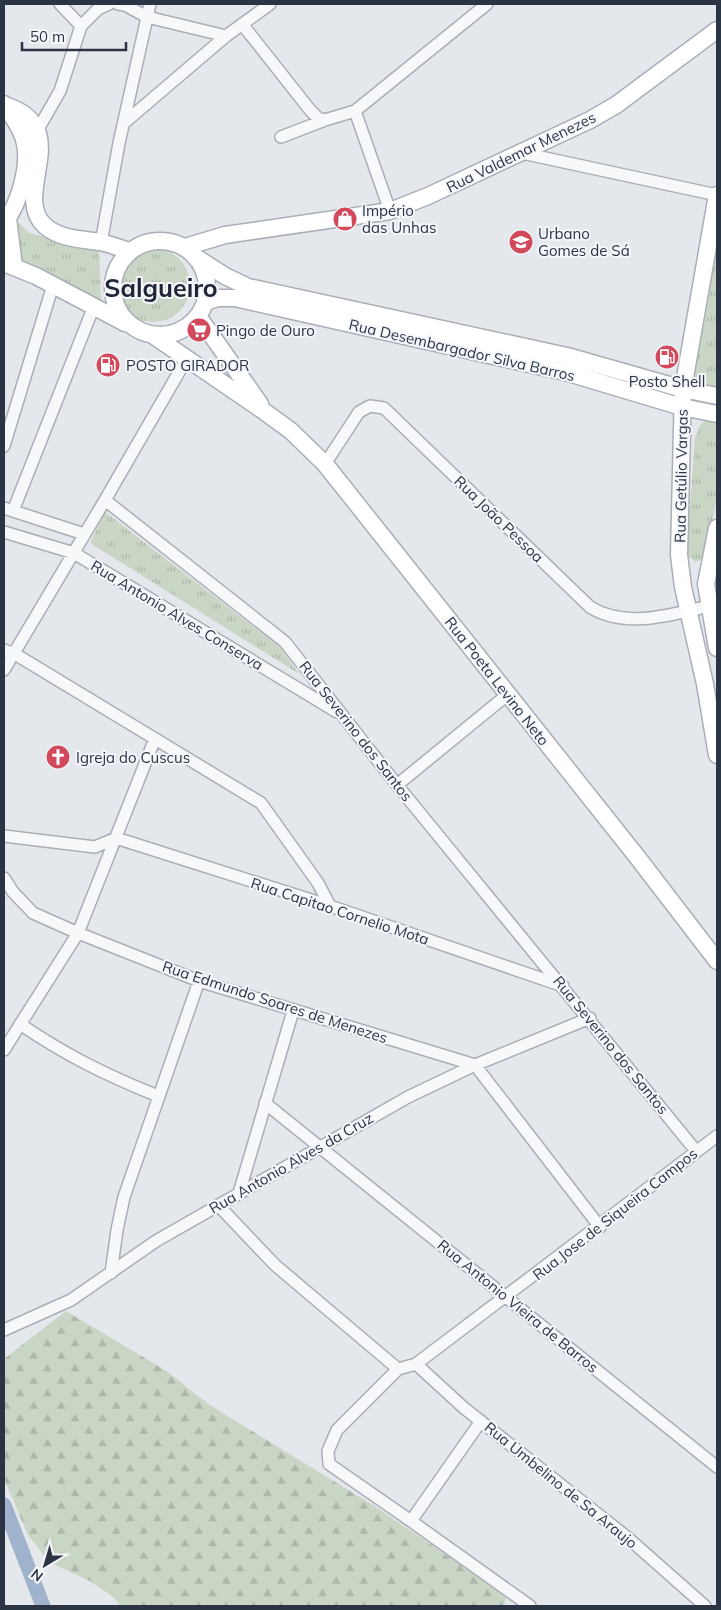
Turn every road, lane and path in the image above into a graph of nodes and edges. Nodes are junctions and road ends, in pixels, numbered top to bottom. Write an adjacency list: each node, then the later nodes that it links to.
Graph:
1 (60, 4): 9 (street)
2 (109, 4): 9 (street)
3 (118, 4): 7 (street)
4 (150, 4): 7 (street)
5 (270, 4): 8 (street)
6 (488, 4): 13 (street)
7 (146, 17): 11 (street); 15 (street)
8 (242, 24): 11 (street); 14 (street)
9 (81, 26): 16 (street)
10 (717, 30): 18 (main road, Rua Valdemar Menezes)
11 (226, 36): 15 (street)
12 (4, 105): 16 (main road); 21 (main road)
13 (355, 111): 14 (street); 20 (street)
14 (321, 119): 17 (street)
15 (124, 122): 22 (street)
16 (37, 131): 22 (main road)
17 (281, 137)
18 (522, 153): 19 (street); 20 (main road, Rua Valdemar Menezes)
19 (717, 195): 33 (main road, Rua Getúlio Vargas)
20 (390, 211): 24 (main road, Rua Valdemar Menezes)
21 (6, 221): 25 (main road)
22 (101, 242): 23 (main road)
23 (129, 251): 24 (main road); 30 (main road)
24 (191, 253): 28 (main road); 29 (main road, Rua Desembargador Silva Barros)
25 (9, 265): 26 (main road)
26 (53, 285): 27 (main road); 38 (street)
27 (94, 306): 30 (main road); 41 (street)
28 (201, 309): 29 (main road, Rua Desembargador Silva Barros); 30 (main road); 36 (main road, Rua Poeta Levino Neto)
29 (355, 318): 32 (main road, Rua Desembargador Silva Barros)
30 (147, 333): 31 (main road, Rua Poeta Levino Neto)
31 (186, 360): 36 (main road, Rua Poeta Levino Neto); 40 (street)
32 (566, 364): 33 (main road, Rua Desembargador Silva Barros); 35 (main road, Rua Desembargador Silva Barros)
33 (683, 389): 34 (main road, Rua Desembargador Silva Barros); 35 (main road, Rua Getúlio Vargas)
34 (717, 396)
35 (682, 407): 37 (main road, Rua Desembargador Silva Barros); 47 (main road, Rua Getúlio Vargas)
36 (265, 412): 39 (main road, Rua Poeta Levino Neto)
37 (717, 414)
38 (4, 446)
39 (326, 464): 47 (street, Rua João Pessoa); 52 (main road, Rua Poeta Levino Neto)
40 (105, 500): 44 (street); 53 (street, Rua Severino dos Santos)
41 (8, 509): 44 (street)
42 (717, 528): 46 (main road)
43 (4, 532): 45 (street, Rua Antonio Alves Conserva)
44 (84, 534): 45 (street)
45 (74, 553): 49 (street); 53 (street, Rua Antonio Alves Conserva)
46 (709, 606): 47 (street, Rua João Pessoa); 48 (main road)
47 (690, 610): 51 (main road, Rua Getúlio Vargas)
48 (717, 648)
49 (9, 652): 50 (street); 55 (street)
50 (4, 670)
51 (711, 684): 54 (main road, Rua Getúlio Vargas)
52 (507, 696): 57 (street); 63 (main road, Rua Poeta Levino Neto)
53 (343, 716): 57 (street, Rua Severino dos Santos)
54 (715, 727): 56 (main road, Rua Getúlio Vargas)
55 (154, 741): 59 (street); 61 (street)
56 (717, 755)
57 (397, 785): 65 (street, Rua Severino dos Santos)
58 (4, 836): 59 (street)
59 (116, 838): 61 (street, Rua Capitao Cornelio Mota); 62 (street)
60 (4, 878): 62 (street, Rua Edmundo Soares de Menezes)
61 (330, 906): 65 (street, Rua Capitao Cornelio Mota)
62 (78, 933): 64 (street, Rua Edmundo Soares de Menezes); 68 (street)
63 (717, 961)
64 (199, 980): 66 (street, Rua Edmundo Soares de Menezes); 71 (street)
65 (564, 986): 67 (street, Rua Severino dos Santos)
66 (293, 1011): 70 (street, Rua Edmundo Soares de Menezes); 72 (street)
67 (590, 1018): 70 (street, Rua Antonio Alves da Cruz); 75 (street, Rua Severino dos Santos)
68 (20, 1024): 69 (street); 71 (street)
69 (4, 1050)
70 (475, 1066): 74 (street, Rua Antonio Alves da Cruz); 78 (street)
71 (158, 1096): 79 (street)
72 (265, 1103): 74 (street, Rua Antonio Vieira de Barros); 76 (street)
73 (717, 1136): 75 (street, Rua Jose de Siqueira Campos)
74 (319, 1146): 76 (street, Rua Antonio Alves da Cruz); 80 (street, Rua Antonio Vieira de Barros)
75 (696, 1151): 78 (street, Rua Jose de Siqueira Campos)
76 (239, 1193): 77 (street, Rua Antonio Alves da Cruz)
77 (218, 1205): 79 (street, Rua Antonio Alves da Cruz); 83 (street)
78 (600, 1227): 80 (street, Rua Jose de Siqueira Campos)
79 (111, 1273): 81 (street, Rua Antonio Alves da Cruz)
80 (508, 1297): 82 (street, Rua Jose de Siqueira Campos); 85 (street, Rua Antonio Vieira de Barros)
81 (4, 1330)
82 (416, 1364): 83 (street); 84 (street, Rua Umbelino de Sa Araujo)
83 (398, 1369): 86 (street)
84 (480, 1421): 86 (street); 88 (street, Rua Umbelino de Sa Araujo)
85 (717, 1467)
86 (411, 1520): 87 (street)
87 (530, 1606)
88 (705, 1606)

